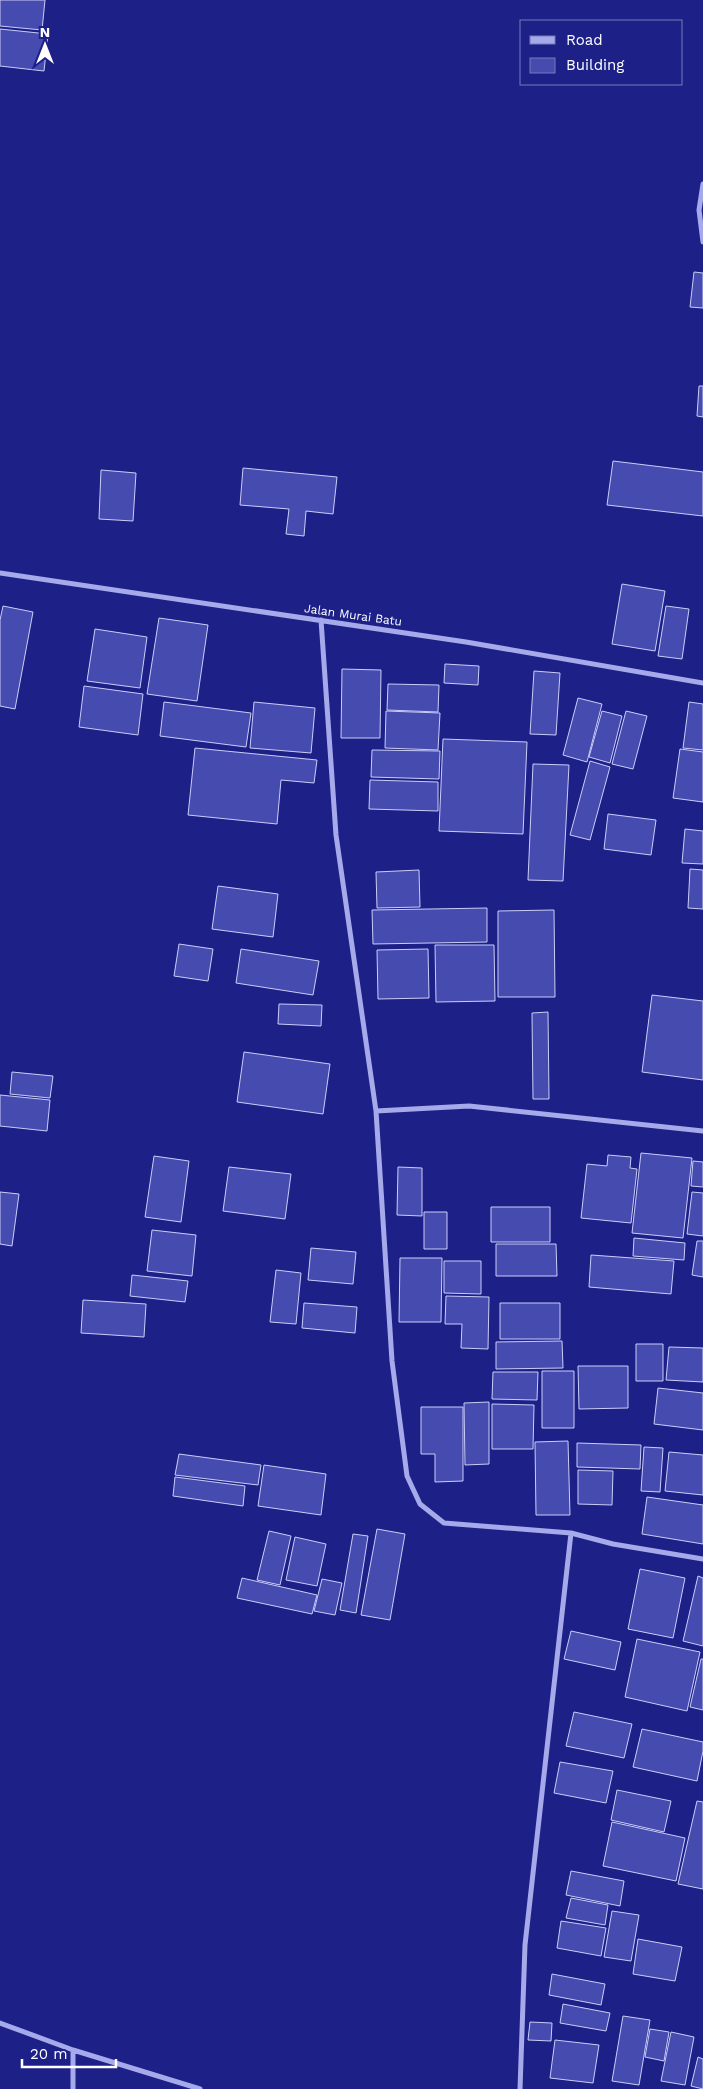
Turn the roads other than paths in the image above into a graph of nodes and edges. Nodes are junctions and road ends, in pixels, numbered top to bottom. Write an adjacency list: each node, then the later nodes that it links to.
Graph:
1 (703, 184): 2 (street)
2 (703, 242)
3 (0, 573): 4 (street, Jalan Murai Batu)
4 (321, 620): 5 (street, Jalan Murai Batu); 6 (street)
5 (703, 684)
6 (376, 1111): 7 (street); 8 (street)
7 (703, 1131)
8 (571, 1533): 9 (street); 14 (street)
9 (703, 1559)
10 (0, 2023): 11 (street)
11 (73, 2050): 12 (street); 13 (street)
12 (73, 2089)
13 (200, 2089)
14 (520, 2089)

